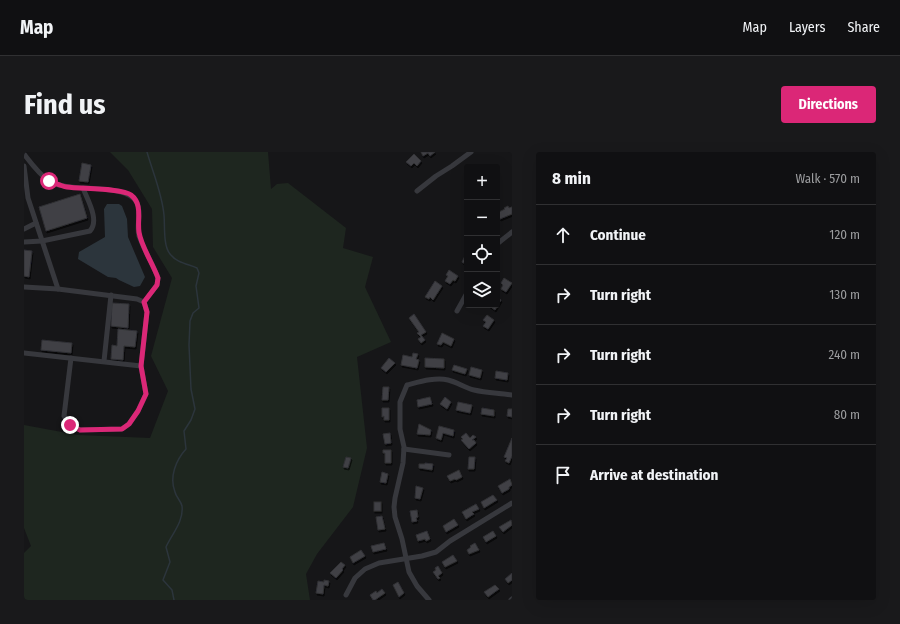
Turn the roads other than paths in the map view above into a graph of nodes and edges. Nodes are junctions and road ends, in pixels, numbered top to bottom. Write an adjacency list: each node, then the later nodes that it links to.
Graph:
1 (471, 152): 5 (street)
2 (24, 154): 4 (street)
3 (24, 166): 6 (street)
4 (83, 188): 9 (street); 16 (street)
5 (417, 191)
6 (36, 223): 7 (street); 9 (street)
7 (24, 229)
8 (512, 232): 11 (street)
9 (42, 241): 10 (street); 13 (street)
10 (24, 242)
11 (500, 242)
12 (24, 287): 13 (street)
13 (58, 289): 14 (street)
14 (111, 295): 16 (street); 20 (street)
15 (464, 298): 17 (street)
16 (144, 302): 21 (street)
17 (457, 311)
18 (24, 353): 19 (street)
19 (71, 358): 20 (street); 21 (street)
20 (104, 362): 21 (street)
21 (141, 366)
22 (512, 395): 23 (street)
23 (404, 449): 24 (street); 26 (street)
24 (449, 455)
25 (512, 502): 26 (street)
26 (405, 559): 27 (street); 28 (street)
27 (346, 595)
28 (429, 600)

